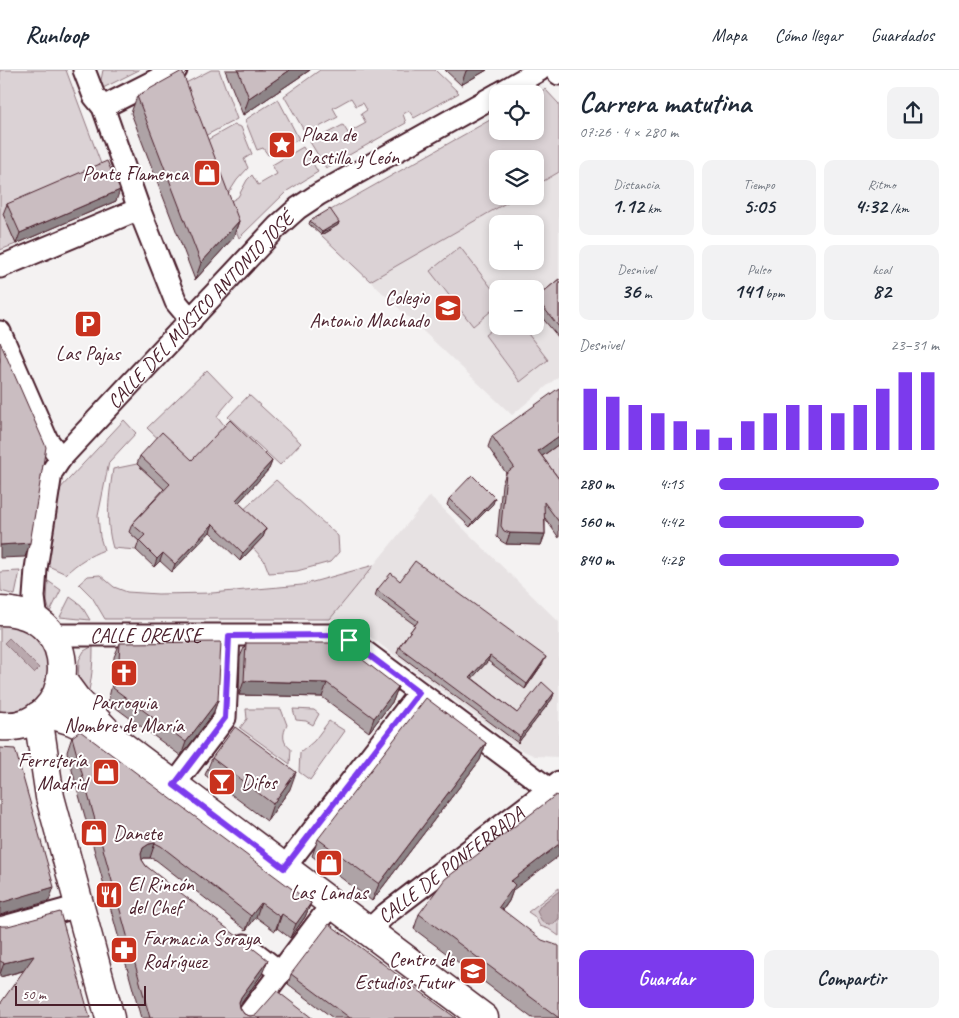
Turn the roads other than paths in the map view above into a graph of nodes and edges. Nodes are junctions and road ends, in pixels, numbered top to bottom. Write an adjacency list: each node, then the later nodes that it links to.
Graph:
1 (84, 70): 8 (street)
2 (176, 70): 8 (street)
3 (540, 70): 6 (street, CALLE DEL MÚSICO ANTONIO JOSÉ)
4 (555, 70): 5 (street)
5 (559, 74)
6 (514, 85)
7 (489, 99): 11 (street, CALLE DEL MÚSICO ANTONIO JOSÉ)
8 (102, 108): 9 (street)
9 (139, 209): 10 (street); 11 (street)
10 (0, 267)
11 (191, 320): 13 (street, CALLE DEL MÚSICO ANTONIO JOSÉ)
12 (0, 332): 13 (street)
13 (61, 458): 15 (street, CALLE DEL MÚSICO ANTONIO JOSÉ)
14 (0, 611): 15 (main road)
15 (45, 628): 16 (street, CALLE ORENSE); 17 (main road)
16 (229, 636): 18 (street, CALLE ORENSE); 24 (street)
17 (62, 680): 19 (main road); 22 (main road)
18 (419, 693): 25 (street, CALLE ORENSE); 27 (street)
19 (41, 714): 20 (main road); 21 (main road); 23 (main road)
20 (72, 721): 22 (main road); 23 (street)
21 (4, 726): 26 (main road)
22 (117, 742): 24 (main road)
23 (42, 746): 26 (main road)
24 (174, 785): 27 (main road)
25 (554, 785): 31 (street, CALLE DE PONFERRADA)
26 (50, 797): 29 (main road)
27 (284, 868): 28 (main road)
28 (332, 904): 31 (main road); 33 (street)
29 (79, 906): 30 (street); 35 (main road)
30 (0, 928)
31 (368, 931): 34 (main road)
32 (232, 936): 33 (street)
33 (279, 986): 36 (street)
34 (481, 1017)
35 (110, 1018)
36 (246, 1018)

